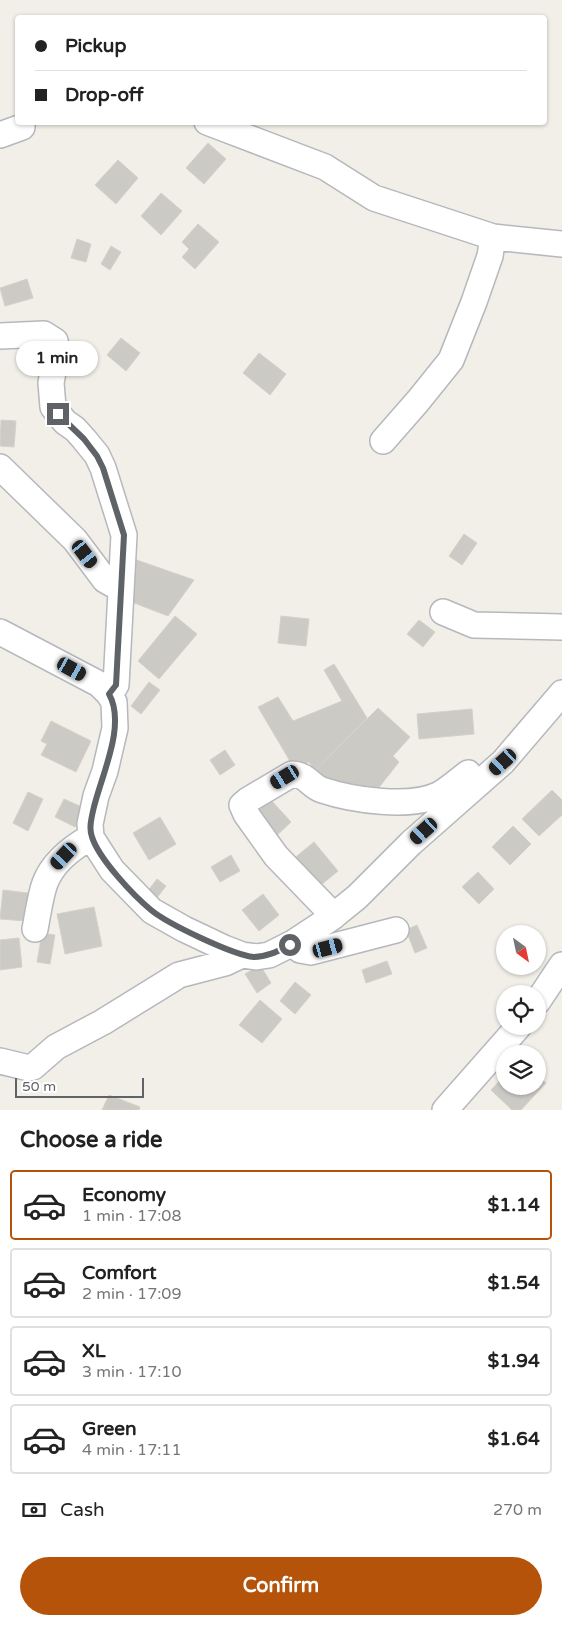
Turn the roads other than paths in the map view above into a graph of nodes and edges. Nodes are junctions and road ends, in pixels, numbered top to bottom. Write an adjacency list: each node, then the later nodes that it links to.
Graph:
1 (215, 125): 2 (street)
2 (493, 237): 3 (street); 5 (street)
3 (562, 244)
4 (0, 336): 7 (street)
5 (383, 441)
6 (0, 467): 7 (street)
7 (120, 585): 12 (street)
8 (443, 612): 9 (street)
9 (562, 627)
10 (0, 632): 12 (street)
11 (562, 693): 13 (street)
12 (109, 694): 14 (street)
13 (493, 770): 15 (street); 15 (street)
14 (91, 837): 16 (street); 19 (street)
15 (334, 916): 18 (street)
16 (35, 929)
17 (396, 930): 18 (street)
18 (294, 943): 19 (street)
19 (242, 955): 23 (street)
20 (562, 965): 21 (street)
21 (546, 989)
22 (511, 1035): 24 (street)
23 (0, 1061)
24 (445, 1110)

